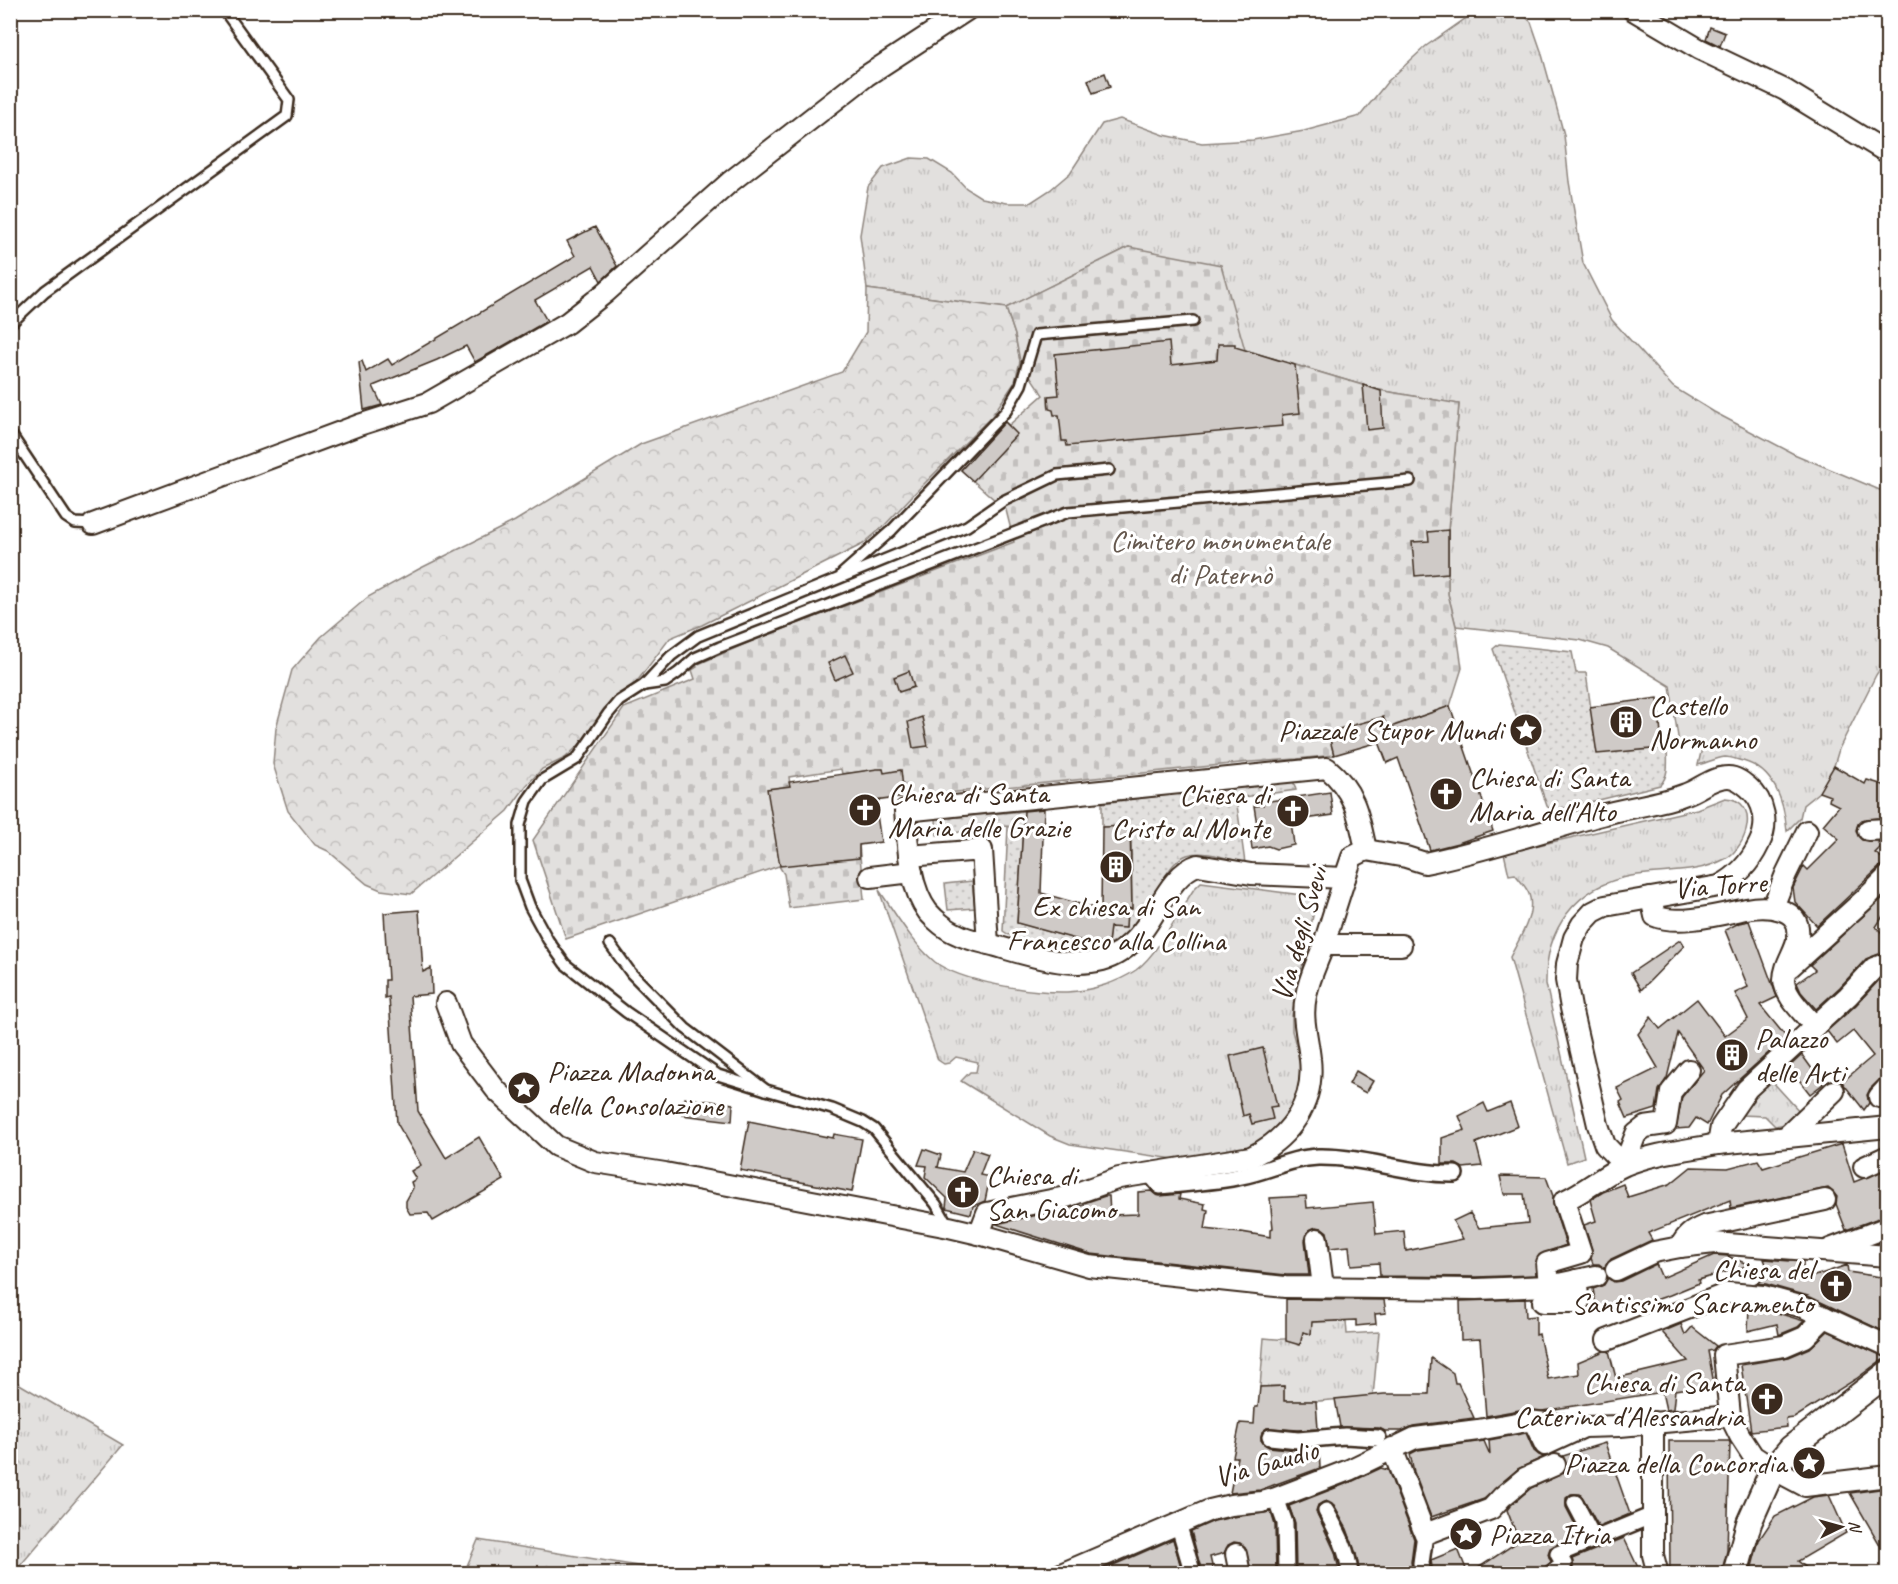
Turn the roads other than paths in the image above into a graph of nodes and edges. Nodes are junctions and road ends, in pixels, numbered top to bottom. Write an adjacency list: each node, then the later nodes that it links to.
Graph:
1 (224, 10): 6 (lane)
2 (967, 10): 10 (street)
3 (1633, 10): 4 (street)
4 (1887, 153)
5 (1193, 321): 11 (lane)
6 (10, 324)
7 (10, 433): 10 (lane)
8 (1109, 470): 11 (lane)
9 (1410, 481): 12 (lane)
10 (93, 524)
11 (835, 580): 12 (lane)
12 (644, 685): 30 (lane)
13 (1807, 831): 20 (street)
14 (1366, 850): 15 (street); 18 (street, Via degli Svevi); 19 (street)
15 (911, 864): 17 (street); 22 (street); 22 (street)
16 (1887, 876): 26 (street)
17 (870, 877)
18 (1345, 878): 22 (street); 23 (street, Via degli Svevi)
19 (1651, 898): 20 (street, Via Torre); 36 (street)
20 (1773, 908): 26 (street, Via Torre)
21 (610, 944): 30 (lane)
22 (988, 944)
23 (1323, 945): 24 (street); 38 (street, Via degli Svevi)
24 (1401, 945)
25 (1887, 963): 28 (street)
26 (1785, 971): 28 (street)
27 (446, 1004): 41 (street)
28 (1814, 1026): 34 (street)
29 (1689, 1070): 36 (street)
30 (766, 1090): 41 (lane)
31 (1834, 1091): 33 (street)
32 (1887, 1127): 33 (street)
33 (1786, 1137): 34 (street)
34 (1718, 1144): 36 (street)
35 (1887, 1156): 37 (street)
36 (1624, 1165): 51 (street)
37 (1864, 1167)
38 (1149, 1173): 39 (street); 43 (street, Via degli Svevi)
39 (1455, 1174)
40 (1825, 1200): 45 (street)
41 (949, 1227): 43 (street)
42 (1887, 1227): 46 (street)
43 (979, 1234): 50 (street)
44 (1317, 1239): 50 (street)
45 (1680, 1246): 46 (street); 48 (street)
46 (1825, 1251): 47 (street)
47 (1887, 1256)
48 (1616, 1270)
49 (1596, 1276): 51 (street)
50 (1323, 1287): 51 (street)
51 (1546, 1294)
52 (1825, 1317): 53 (street); 54 (street); 56 (street)
53 (1607, 1340)
54 (1887, 1346)
55 (1887, 1373): 61 (street)
56 (1730, 1416): 57 (street); 61 (street)
57 (1653, 1432): 59 (street, Via Gaudio); 66 (street)
58 (1270, 1437): 59 (street)
59 (1384, 1447): 63 (street, Via Gaudio); 68 (street)
60 (1555, 1465): 68 (street)
61 (1773, 1469): 62 (street); 80 (street)
62 (1887, 1476)
63 (1276, 1498): 67 (street, Via Gaudio); 76 (street)
64 (1575, 1503): 69 (street)
65 (1326, 1511): 77 (street)
66 (1653, 1515): 69 (street); 79 (street)
67 (1178, 1523): 73 (street, Via Gaudio); 74 (street)
68 (1423, 1527): 71 (street)
69 (1594, 1539): 72 (street)
70 (1236, 1554): 75 (street)
71 (1422, 1568)
72 (1567, 1569): 78 (street)
73 (1061, 1574)
74 (1193, 1574)
75 (1240, 1574)
76 (1286, 1574)
77 (1350, 1574)
78 (1551, 1574)
79 (1658, 1574)
80 (1735, 1574)

